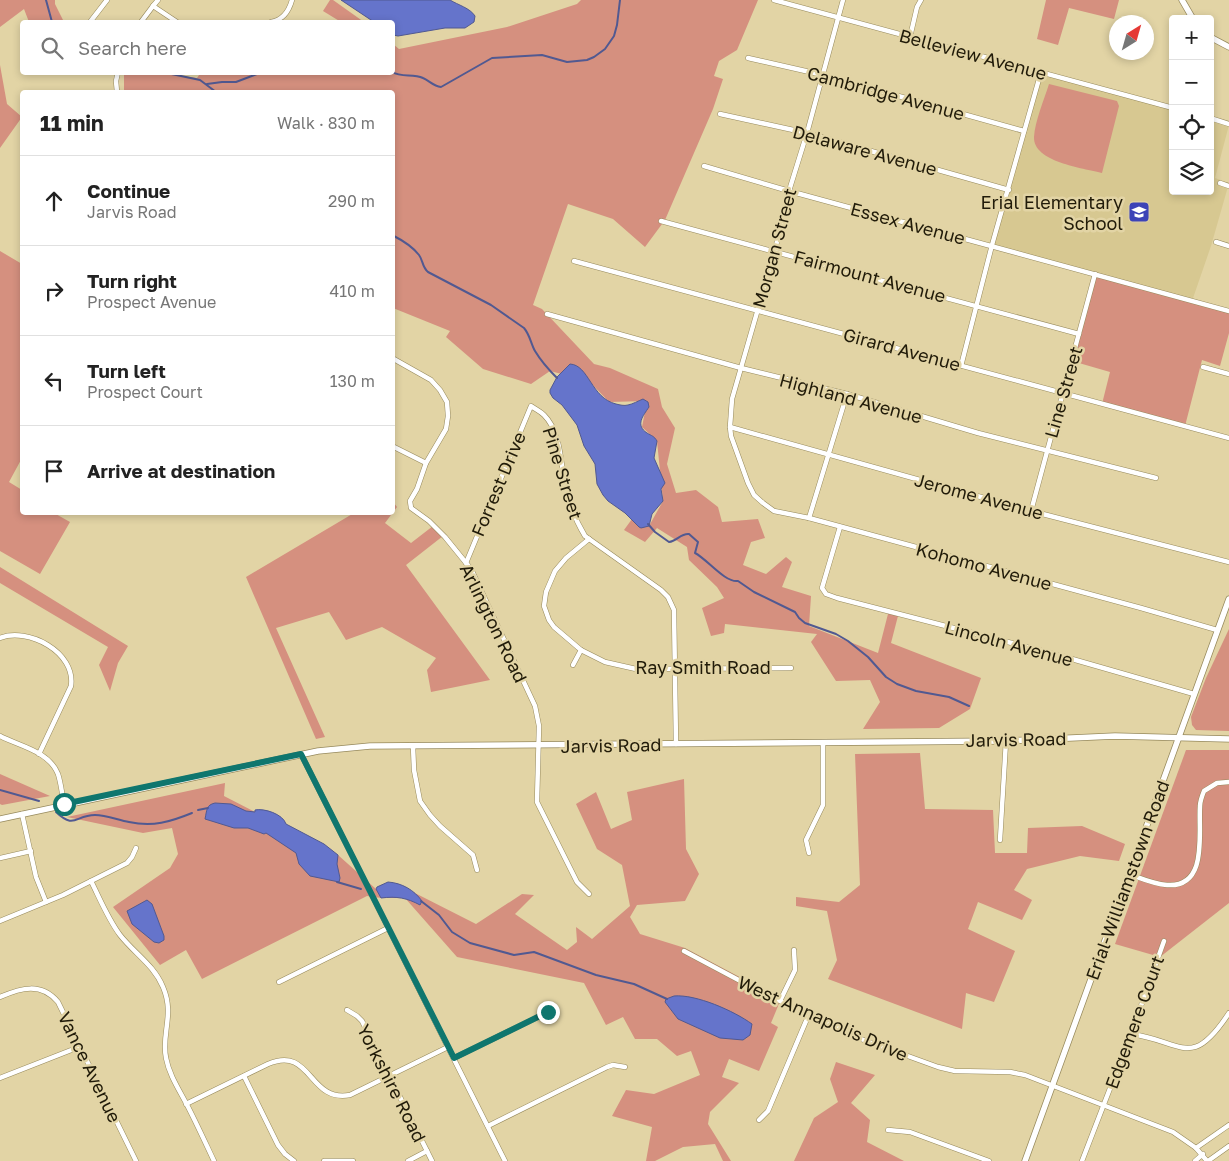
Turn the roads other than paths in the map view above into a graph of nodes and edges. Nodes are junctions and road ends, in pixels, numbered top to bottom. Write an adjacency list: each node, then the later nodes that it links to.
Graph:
1 (107, 0): 11 (street)
2 (158, 0): 8 (street)
3 (292, 0): 14 (street)
4 (774, 0): 10 (street, Belleview Avenue)
5 (843, 0): 10 (street, Morgan Street)
6 (920, 0): 15 (street)
7 (1182, 0): 9 (street)
8 (153, 6): 12 (street); 13 (street)
9 (1191, 15)
10 (838, 17): 15 (street, Belleview Avenue); 21 (street, Morgan Street)
11 (92, 20)
12 (142, 20)
13 (174, 20)
14 (276, 20)
15 (910, 37): 19 (street, Belleview Avenue)
16 (1214, 39): 17 (street)
17 (1229, 47)
18 (748, 58): 21 (street, Cambridge Avenue)
19 (1041, 72): 23 (street, Belleview Avenue); 27 (street)
20 (117, 75): 22 (street)
21 (823, 75): 27 (street, Cambridge Avenue); 28 (street, Morgan Street)
22 (117, 90)
23 (1169, 107)
24 (720, 114): 28 (street, Delaware Avenue)
25 (1214, 119): 26 (street)
26 (1229, 124)
27 (1024, 131): 32 (street)
28 (807, 133): 32 (street, Delaware Avenue); 33 (street, Morgan Street)
29 (704, 166): 33 (street, Essex Avenue)
30 (1220, 183): 31 (street)
31 (1229, 186)
32 (1009, 190): 36 (street)
33 (789, 191): 36 (street, Essex Avenue); 38 (street, Morgan Street)
34 (661, 221): 38 (street, Fairmount Avenue)
35 (1216, 242): 37 (street)
36 (992, 246): 40 (street, Essex Avenue); 41 (street)
37 (1229, 246)
38 (775, 250): 41 (street, Fairmount Avenue); 42 (street, Morgan Street)
39 (574, 261): 42 (street, Girard Avenue)
40 (1095, 274): 43 (street, Essex Avenue); 45 (street, Line Street)
41 (978, 306): 45 (street, Fairmount Avenue); 47 (street)
42 (758, 310): 47 (street, Girard Avenue); 49 (street, Morgan Street)
43 (1229, 311)
44 (547, 314): 49 (street, Highland Avenue)
45 (1079, 334): 51 (street, Line Street)
46 (395, 360): 59 (street)
47 (961, 366): 51 (street, Girard Avenue)
48 (1203, 367): 50 (street)
49 (741, 368): 52 (street, Highland Avenue); 54 (street, Morgan Street)
50 (1229, 374)
51 (1063, 393): 55 (street, Girard Avenue); 57 (street, Line Street)
52 (847, 394): 57 (street, Highland Avenue); 58 (street)
53 (531, 406): 65 (street, Pine Street); 67 (street, Forrest Drive)
54 (730, 427): 58 (street, Jerome Avenue); 61 (street, Morgan Street)
55 (1229, 438)
56 (395, 448): 59 (street)
57 (1046, 451): 60 (street, Highland Avenue); 62 (street, Line Street)
58 (828, 454): 62 (street, Jerome Avenue); 63 (street)
59 (426, 463): 67 (street, Arlington Road)
60 (1156, 478)
61 (754, 495): 63 (street, Kohomo Avenue)
62 (1031, 511): 66 (street, Jerome Avenue)
63 (809, 518): 64 (street, Kohomo Avenue)
64 (840, 527): 69 (street, Kohomo Avenue); 75 (street, Lincoln Avenue)
65 (589, 539): 71 (street, Ray Smith Road); 74 (street, Pine Street)
66 (1229, 562)
67 (466, 563): 82 (street, Arlington Road)
68 (1229, 599): 69 (street, Erial-Williamstown Road)
69 (1217, 630): 75 (street, Erial-Williamstown Road)
70 (0, 638): 84 (street)
71 (581, 650): 72 (street); 74 (street, Ray Smith Road)
72 (573, 665)
73 (790, 668): 74 (street, Ray Smith Road)
74 (674, 670): 81 (street, Pine Street)
75 (1194, 694): 77 (street, Erial-Williamstown Road)
76 (0, 736): 84 (street)
77 (1178, 738): 78 (street, Jarvis Road); 79 (street, Jarvis Road); 96 (street, Erial-Williamstown Road)
78 (1229, 739)
79 (1006, 741): 80 (street, Jarvis Road); 90 (street)
80 (823, 743): 81 (street, Jarvis Road); 93 (street)
81 (676, 744): 82 (street, Jarvis Road)
82 (537, 745): 83 (street, Jarvis Road); 98 (street, Arlington Road)
83 (414, 746): 85 (street, Jarvis Road); 95 (street)
84 (39, 754): 87 (street)
85 (301, 754): 87 (street, Jarvis Road); 101 (street)
86 (1229, 782): 96 (street)
87 (64, 804): 88 (street, Jarvis Road)
88 (22, 814): 89 (street, Jarvis Road); 92 (street)
89 (0, 818)
90 (1000, 840)
91 (136, 848): 97 (street)
92 (31, 851): 94 (street); 99 (street)
93 (809, 853)
94 (0, 858)
95 (477, 870)
96 (1129, 874): 120 (street, Erial-Williamstown Road)
97 (91, 881): 99 (street); 121 (street)
98 (589, 894)
99 (46, 902): 100 (street)
100 (0, 921)
101 (388, 928): 105 (street); 114 (street)
102 (1164, 940): 112 (street, Edgemere Court)
103 (794, 950): 107 (street)
104 (684, 951): 107 (street, West Annapolis Drive)
105 (279, 982)
106 (0, 997): 113 (street, Vance Avenue)
107 (780, 1001): 111 (street, West Annapolis Drive)
108 (346, 1010): 118 (street, Yorkshire Road)
109 (548, 1012): 115 (street)
110 (1229, 1013): 112 (street)
111 (809, 1014): 120 (street, West Annapolis Drive); 123 (street)
112 (1131, 1034): 122 (street, Edgemere Court)
113 (79, 1046): 119 (street); 131 (street, Vance Avenue)
114 (448, 1047): 115 (street); 118 (street)
115 (454, 1058): 125 (street)
116 (625, 1067): 125 (street)
117 (244, 1076): 118 (street); 121 (street); 133 (street)
118 (390, 1076): 129 (street, Yorkshire Road)
119 (0, 1078)
120 (1054, 1086): 122 (street, West Annapolis Drive); 140 (street, Erial-Williamstown Road)
121 (186, 1104): 132 (street)
122 (1103, 1104): 128 (street, West Annapolis Drive); 141 (street, Edgemere Court)
123 (759, 1120)
124 (1229, 1125): 128 (street)
125 (488, 1126): 138 (street)
126 (888, 1130): 139 (street)
127 (1229, 1146): 143 (street)
128 (1196, 1148): 130 (street, West Annapolis Drive)
129 (427, 1151): 136 (street); 137 (street, Yorkshire Road)
130 (1203, 1154): 142 (street); 143 (street, West Annapolis Drive)
131 (136, 1161)
132 (214, 1161)
133 (294, 1161)
134 (324, 1161): 135 (street)
135 (353, 1161)
136 (408, 1161)
137 (432, 1161)
138 (505, 1161)
139 (990, 1161)
140 (1025, 1161)
141 (1082, 1161)
142 (1195, 1161)
143 (1208, 1161)

